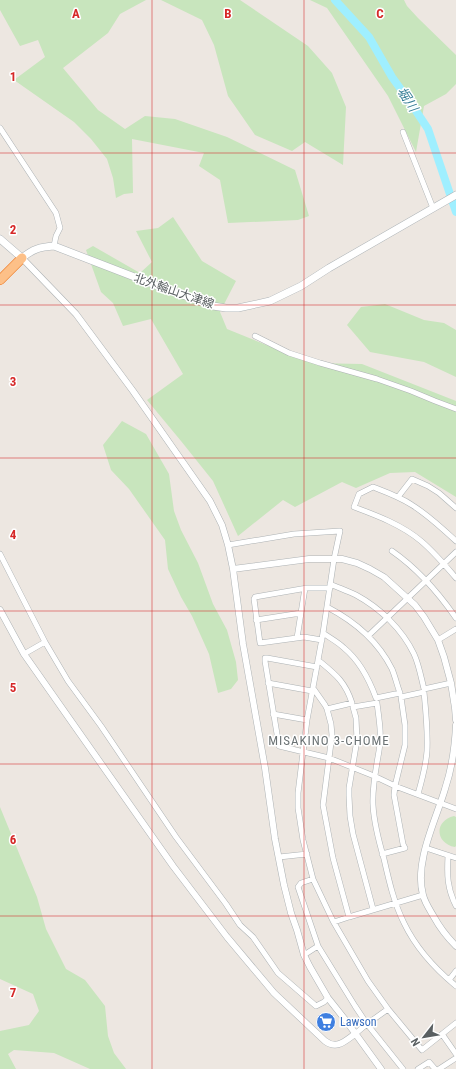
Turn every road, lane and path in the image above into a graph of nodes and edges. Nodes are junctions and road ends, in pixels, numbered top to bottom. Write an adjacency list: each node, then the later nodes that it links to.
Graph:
1 (0, 128): 6 (street)
2 (403, 132): 4 (street)
3 (456, 195): 4 (main road, 北外輪山大津線)
4 (433, 208): 6 (main road, 北外輪山大津線)
5 (0, 239): 7 (main road)
6 (54, 246): 7 (main road)
7 (22, 258): 8 (highway); 14 (street)
8 (0, 280)
9 (255, 336): 10 (street)
10 (456, 409)
11 (398, 498): 12 (street); 13 (street); 19 (street)
12 (456, 508)
13 (456, 541)
14 (228, 545): 18 (street); 20 (street)
15 (392, 551): 22 (street)
16 (456, 552): 19 (street)
17 (0, 554): 38 (street)
18 (334, 559): 20 (street); 23 (street); 25 (street)
19 (444, 564): 21 (street); 22 (street)
20 (233, 569): 67 (street)
21 (456, 578)
22 (427, 580): 25 (street); 30 (street)
23 (330, 586): 24 (street); 26 (street); 29 (street)
24 (305, 588): 28 (street); 31 (street)
25 (408, 598): 29 (street); 37 (street)
26 (327, 607): 33 (street); 34 (street)
27 (0, 610): 39 (street)
28 (301, 613): 31 (street); 35 (street)
29 (387, 618): 34 (street); 45 (street)
30 (456, 618)
31 (256, 620): 35 (street)
32 (456, 629): 37 (street)
33 (323, 633): 36 (street); 47 (street)
34 (368, 636): 46 (street)
35 (297, 638): 36 (street)
36 (322, 640): 40 (street)
37 (438, 640): 43 (street)
38 (45, 642): 39 (street); 82 (street)
39 (24, 654): 86 (street)
40 (318, 660): 41 (street); 48 (street)
41 (317, 667): 42 (street); 44 (street)
42 (268, 682): 44 (street); 50 (street)
43 (452, 683): 45 (street); 52 (street)
44 (312, 689): 49 (street); 51 (street)
45 (424, 691): 46 (street); 60 (street)
46 (400, 695): 47 (street); 59 (street)
47 (376, 700): 48 (street); 58 (street)
48 (353, 705): 49 (street); 57 (street)
49 (327, 709): 56 (street)
50 (274, 714): 51 (street); 55 (street)
51 (307, 720): 55 (street)
52 (456, 720)
53 (456, 726): 54 (street)
54 (456, 740): 61 (street)
55 (302, 751): 56 (street); 64 (street)
56 (329, 758): 57 (street); 74 (street)
57 (352, 767): 58 (street); 73 (street)
58 (374, 776): 59 (street); 65 (street)
59 (395, 786): 60 (street); 65 (street)
60 (418, 794): 61 (street)
61 (441, 803): 62 (street); 63 (street)
62 (456, 809)
63 (426, 848): 66 (street); 70 (street)
64 (306, 854): 67 (street); 69 (street)
65 (382, 854): 71 (street)
66 (448, 856): 68 (street); 72 (street)
67 (279, 857): 78 (street)
68 (456, 858)
69 (313, 880): 75 (street); 76 (street)
70 (423, 895): 71 (street); 77 (street)
71 (396, 903): 73 (street); 80 (street)
72 (456, 906)
73 (373, 909): 74 (street)
74 (349, 917): 75 (street)
75 (334, 922): 83 (street)
76 (318, 946): 78 (street); 85 (street)
77 (456, 946)
78 (304, 955): 82 (street)
79 (456, 971): 80 (street)
80 (449, 980): 81 (street)
81 (456, 986)
82 (328, 998): 86 (street)
83 (388, 1009): 85 (street); 87 (street)
84 (456, 1023): 87 (street)
85 (367, 1024): 86 (street); 91 (street)
86 (355, 1034): 90 (street)
87 (442, 1034): 88 (street)
88 (456, 1054)
89 (456, 1058): 94 (street)
90 (381, 1069)
91 (403, 1069)
92 (418, 1069): 93 (street)
93 (434, 1069)
94 (439, 1069)

